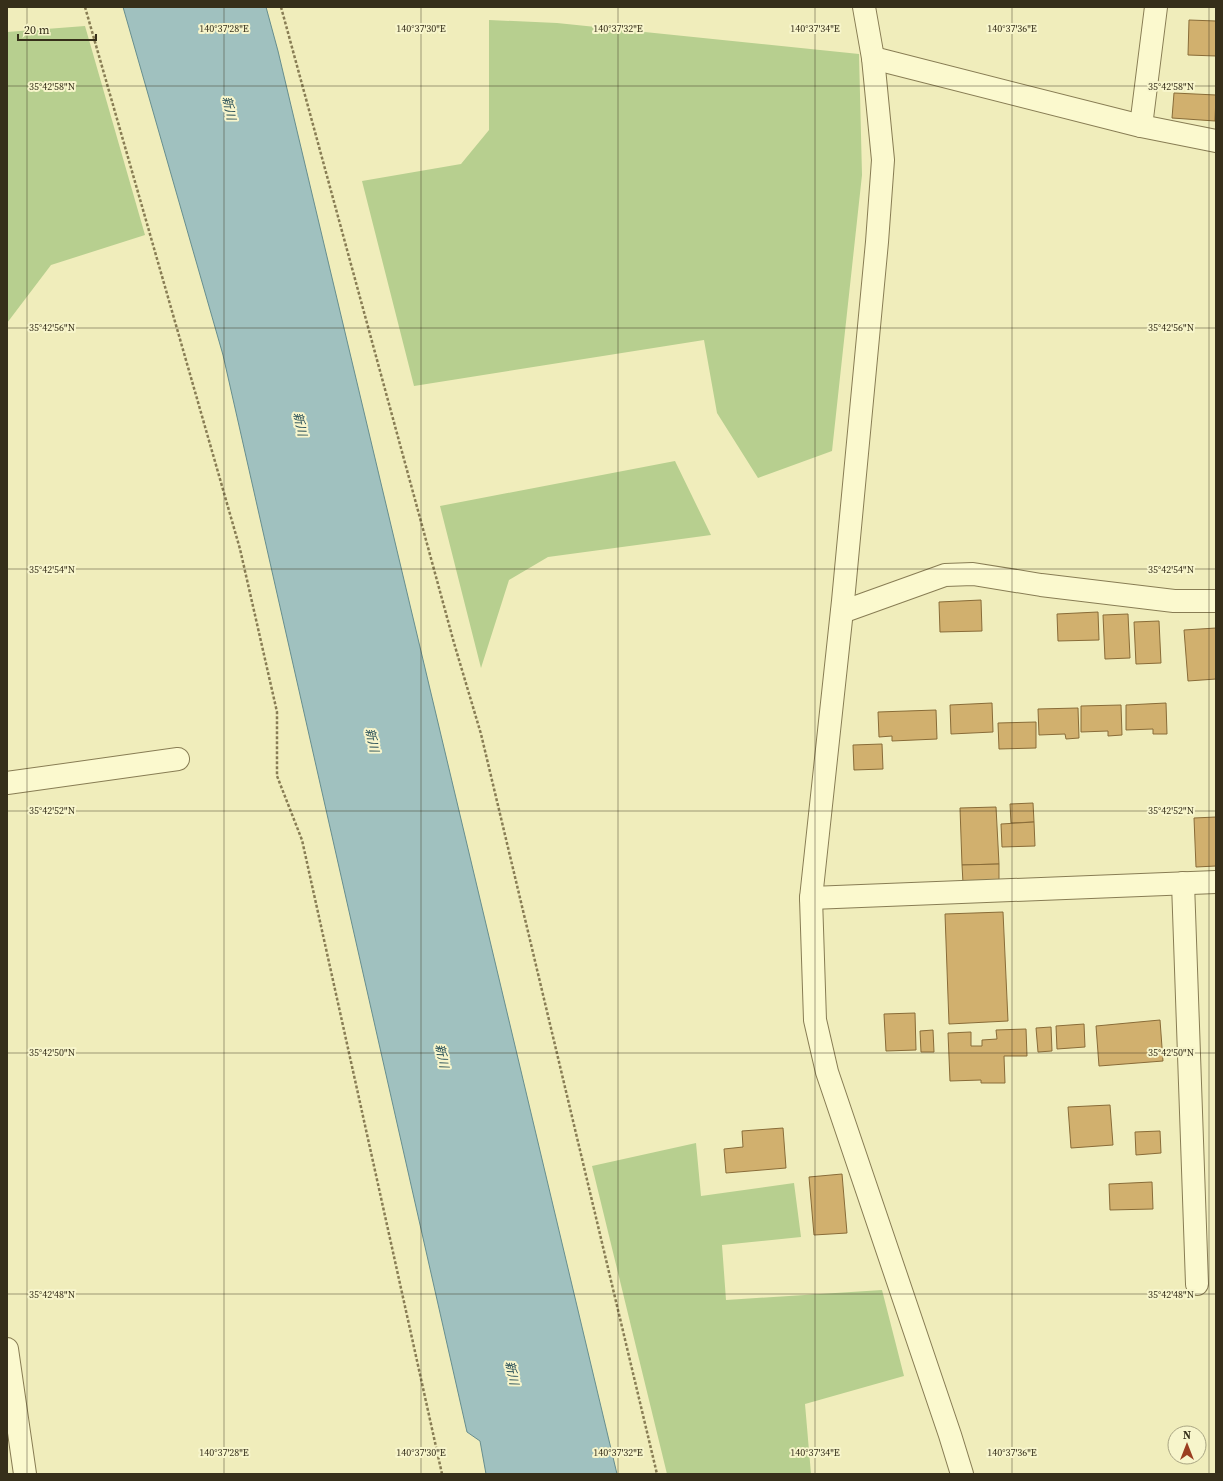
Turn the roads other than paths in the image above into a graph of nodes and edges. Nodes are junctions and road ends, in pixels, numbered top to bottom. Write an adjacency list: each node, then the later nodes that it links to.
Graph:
1 (864, 7): 3 (street)
2 (1156, 7): 4 (street)
3 (874, 58): 4 (street); 7 (street)
4 (1140, 126): 5 (street)
5 (1216, 141)
6 (1216, 601): 7 (street)
7 (842, 612): 12 (street)
8 (178, 759): 9 (street)
9 (7, 783)
10 (1216, 882): 11 (street)
11 (1184, 883): 12 (street); 13 (street)
12 (811, 898): 16 (street)
13 (1197, 1284)
14 (7, 1349): 15 (street)
15 (25, 1474)
16 (962, 1474)

